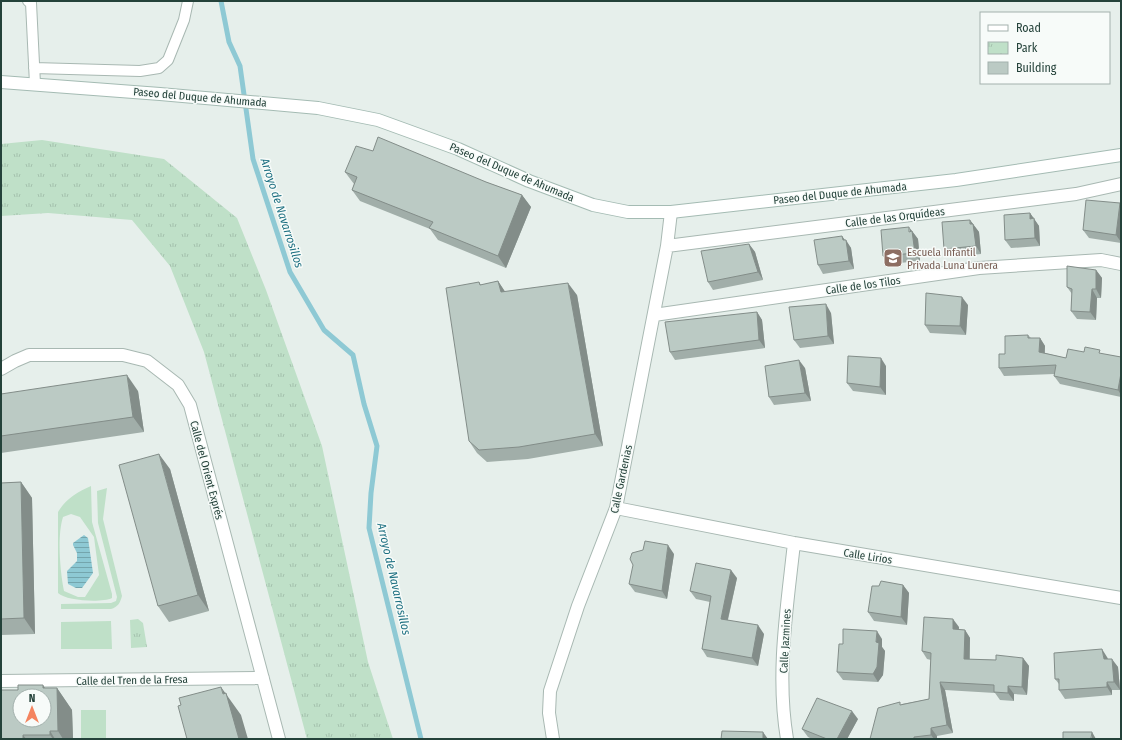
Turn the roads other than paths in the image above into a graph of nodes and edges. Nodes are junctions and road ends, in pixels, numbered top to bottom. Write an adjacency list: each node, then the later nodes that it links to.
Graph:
1 (188, 1): 3 (lane)
2 (31, 2): 3 (lane)
3 (34, 68): 5 (lane)
4 (1, 82): 5 (street, Paseo del Duque de Ahumada)
5 (35, 84): 8 (street, Paseo del Duque de Ahumada)
6 (1121, 155): 8 (street, Paseo del Duque de Ahumada)
7 (1121, 184): 9 (street, Calle de las Orquídeas)
8 (671, 212): 9 (street, Calle Gardenias)
9 (667, 246): 11 (street, Calle Gardenias)
10 (1121, 264): 11 (street, Calle de los Tilos)
11 (654, 315): 13 (street, Calle Gardenias)
12 (1, 369): 16 (street, Calle del Orient Exprés)
13 (616, 508): 14 (street, Calle Lirios); 19 (street, Calle Gardenias)
14 (794, 543): 15 (street, Calle Lirios); 20 (street, Calle Jazmines)
15 (1121, 598)
16 (263, 678): 17 (street, Calle del Tren de la Fresa); 18 (street, Calle del Orient Exprés)
17 (1, 682)
18 (279, 739)
19 (553, 739)
20 (787, 739)

